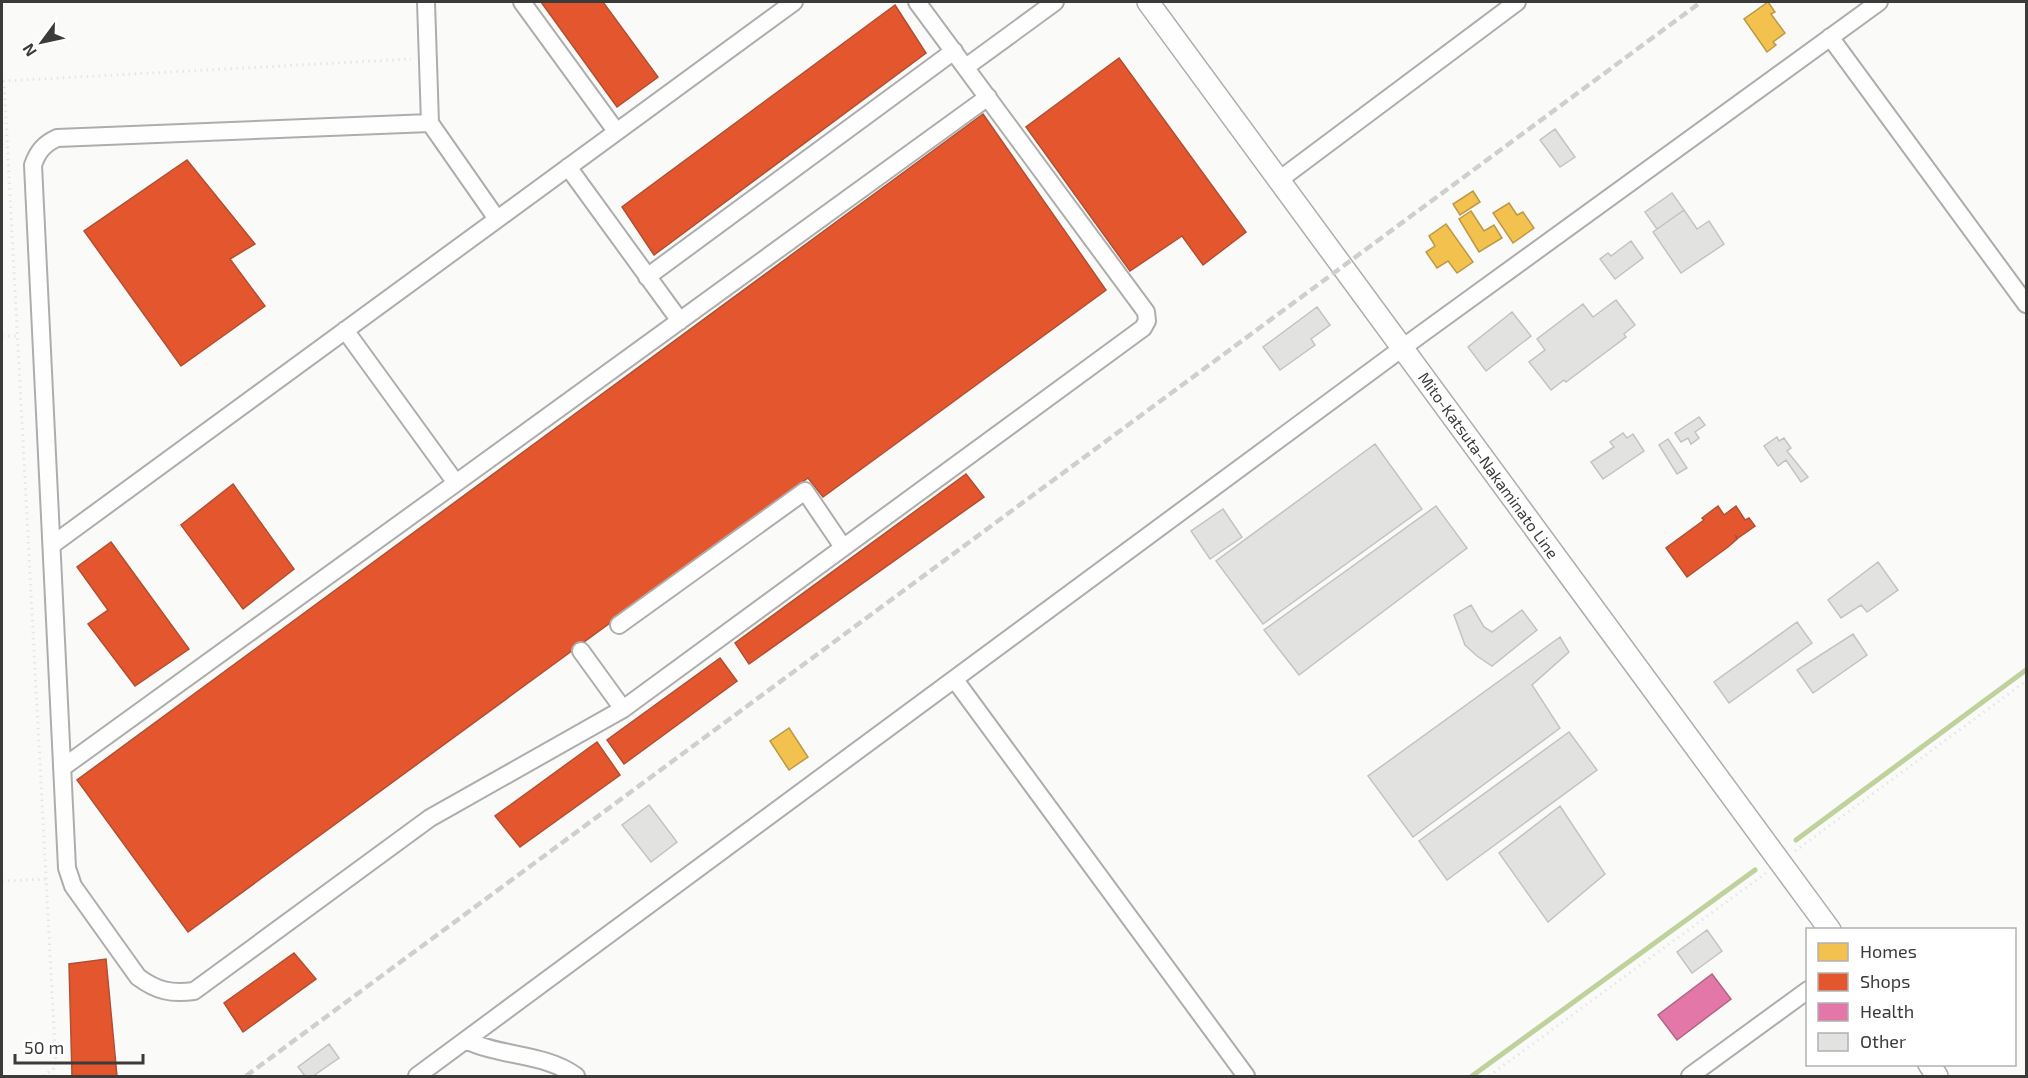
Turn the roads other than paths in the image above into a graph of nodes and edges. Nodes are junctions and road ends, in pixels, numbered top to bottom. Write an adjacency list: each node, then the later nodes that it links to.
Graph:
1 (426, 2): 13 (street)
2 (522, 2): 14 (street)
3 (794, 2): 14 (street)
4 (917, 2): 10 (street)
5 (1055, 2): 11 (street)
6 (1148, 2): 16 (main road, Mito-Katsuta-Nakaminato Line)
7 (1517, 2): 16 (street)
8 (1879, 2): 9 (street)
9 (1830, 37): 19 (street); 22 (street)
10 (954, 51): 11 (street); 18 (street)
11 (966, 67): 12 (street)
12 (988, 97): 20 (street); 25 (street)
13 (430, 123): 17 (street); 24 (street)
14 (616, 131): 15 (street)
15 (568, 167): 17 (street); 18 (street)
16 (1279, 180): 22 (main road, Mito-Katsuta-Nakaminato Line)
17 (497, 219): 21 (street)
18 (647, 277): 20 (street)
19 (2026, 304)
20 (680, 321): 23 (street)
21 (345, 330): 23 (street); 24 (street)
22 (1403, 349): 28 (street); 31 (main road, Mito-Katsuta-Nakaminato Line)
23 (456, 483): 30 (street)
24 (52, 545): 30 (street)
25 (843, 547): 26 (street); 29 (street)
26 (618, 625)
27 (581, 651): 29 (street)
28 (956, 680): 33 (street); 36 (street)
29 (623, 710): 30 (street)
30 (62, 768)
31 (1829, 928)
32 (1806, 991): 37 (street)
33 (466, 1040): 34 (street); 35 (street)
34 (417, 1077)
35 (576, 1077)
36 (1246, 1077)
37 (1690, 1077)

